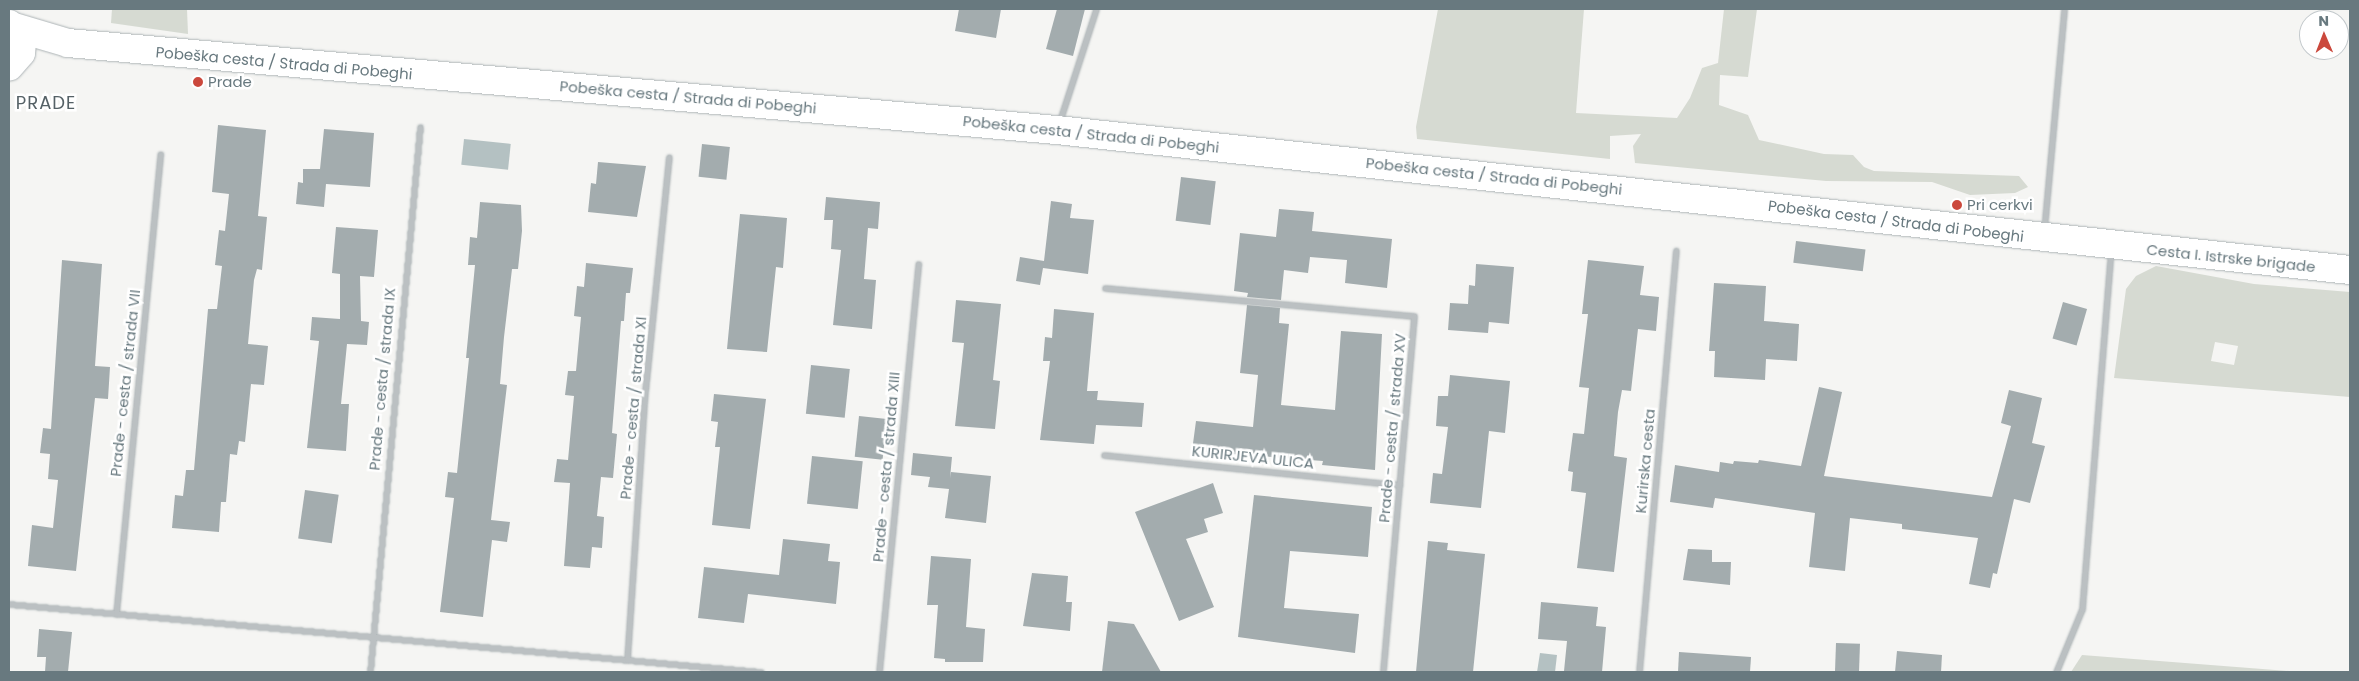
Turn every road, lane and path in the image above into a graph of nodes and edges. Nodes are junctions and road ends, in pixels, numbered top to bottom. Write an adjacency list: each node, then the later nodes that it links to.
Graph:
1 (1096, 9): 7 (street)
2 (2064, 9): 10 (street)
3 (11, 25): 4 (street, Pobeška cesta / Strada di Pobeghi); 5 (street, Pobeška cesta / Strada di Pobeghi)
4 (68, 43): 5 (street, Pobeška cesta / Strada di Pobeghi); 7 (street, Pobeška cesta / Strada di Pobeghi)
5 (12, 64)
6 (420, 127): 20 (street, Prade - cesta / strada IX)
7 (1057, 130): 10 (street, Pobeška cesta / Strada di Pobeghi)
8 (160, 154): 19 (street, Prade - cesta / strada VII)
9 (669, 157): 21 (street, Prade - cesta / strada XI)
10 (2043, 239): 11 (street, Pobeška cesta / Strada di Pobeghi)
11 (2112, 246): 14 (street, Cesta I. Istrske brigade); 27 (street)
12 (1676, 251): 26 (street, Kurirska cesta)
13 (918, 264): 24 (street, Prade - cesta / strada XIII)
14 (2350, 270)
15 (1105, 288): 17 (street, Prade - cesta / strada XV)
16 (1104, 455): 17 (street, KURIRJEVA ULICA)
17 (1399, 484): 25 (street, Prade - cesta / strada XV)
18 (9, 604): 19 (street)
19 (116, 614): 20 (street)
20 (371, 635): 21 (street); 22 (street, Prade - cesta / strada IX)
21 (627, 660): 23 (street)
22 (370, 672)
23 (761, 672)
24 (878, 672)
25 (1383, 672)
26 (1639, 672)
27 (2056, 672)

